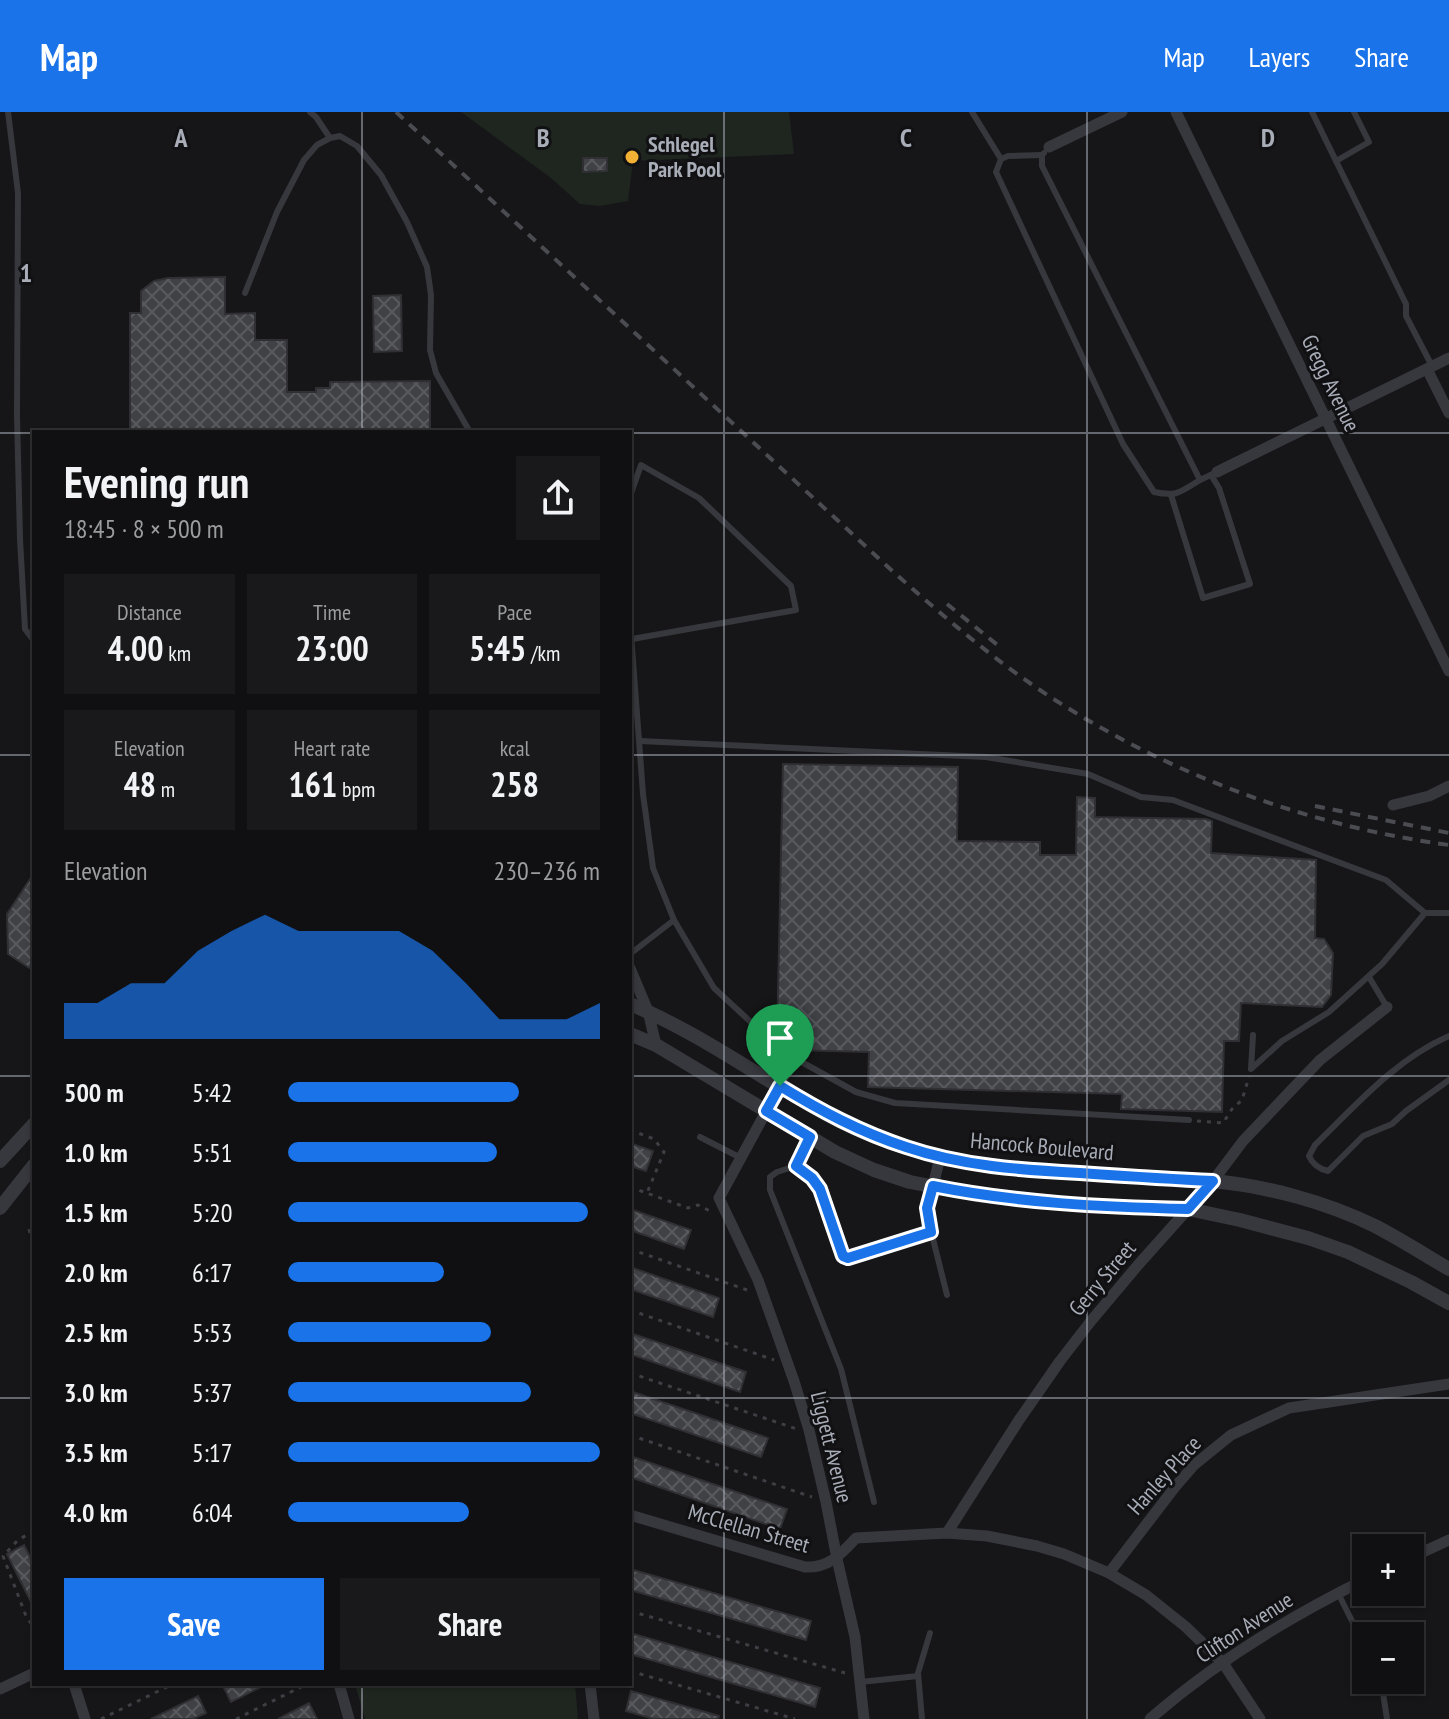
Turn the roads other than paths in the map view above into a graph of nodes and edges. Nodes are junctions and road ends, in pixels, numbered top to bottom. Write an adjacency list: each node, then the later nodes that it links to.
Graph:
1 (8, 112): 22 (lane)
2 (310, 112): 8 (lane)
3 (972, 112): 10 (lane)
4 (1122, 112): 9 (street)
5 (1176, 112): 16 (street, Gregg Avenue)
6 (1312, 112): 11 (lane)
7 (1354, 112): 11 (lane)
8 (330, 138): 12 (lane); 17 (lane)
9 (1045, 151): 10 (lane); 19 (lane)
10 (1001, 159): 21 (lane)
11 (1336, 161): 14 (lane)
12 (245, 293)
13 (1449, 358): 14 (street)
14 (1430, 368): 15 (street); 16 (street)
15 (1449, 413)
16 (1326, 418): 18 (street); 24 (street, Gregg Avenue)
17 (469, 430)
18 (1214, 473): 19 (lane); 21 (lane)
19 (1200, 480): 21 (lane)
20 (632, 490): 23 (lane)
21 (1171, 495)
22 (32, 638)
23 (632, 639): 25 (lane)
24 (1449, 671)
25 (640, 741): 28 (lane); 30 (lane)
26 (1449, 786): 27 (street)
27 (1393, 805)
28 (1425, 913): 29 (lane); 33 (lane)
29 (1449, 913)
30 (674, 920): 31 (lane); 41 (lane)
31 (632, 952)
32 (632, 973): 36 (street)
33 (1369, 977): 35 (lane); 38 (lane)
34 (632, 1005): 36 (street, Hancock Boulevard)
35 (1387, 1007): 54 (street, Gerry Street)
36 (648, 1011): 40 (street); 43 (street, Hancock Boulevard)
37 (632, 1035): 40 (street)
38 (1253, 1035)
39 (1449, 1036): 42 (lane)
40 (656, 1045): 44 (street)
41 (798, 1060): 43 (lane); 45 (lane)
42 (1449, 1080)
43 (780, 1086): 44 (street); 49 (street, Hancock Boulevard)
44 (766, 1111): 48 (street); 50 (street)
45 (1189, 1120)
46 (32, 1126): 51 (street)
47 (700, 1137): 50 (lane)
48 (810, 1137): 52 (lane); 55 (street)
49 (940, 1157): 54 (street, Hancock Boulevard); 55 (street)
50 (741, 1158): 68 (street, Liggett Avenue)
51 (0, 1161)
52 (796, 1166): 58 (lane); 63 (lane)
53 (32, 1168): 56 (street)
54 (1213, 1181): 57 (street, Gerry Street); 59 (street, Hancock Boulevard)
55 (933, 1186): 57 (street); 58 (lane)
56 (0, 1208)
57 (1188, 1209): 61 (street); 65 (street, Gerry Street)
58 (931, 1232): 60 (lane)
59 (1449, 1269)
60 (947, 1295)
61 (1449, 1303)
62 (1449, 1384): 69 (street, Hanley Place)
63 (874, 1502)
64 (632, 1516): 68 (street, McClellan Street)
65 (947, 1533): 68 (street, McClellan Street); 69 (street, McClellan Street)
66 (1449, 1540): 67 (street)
67 (1424, 1552)
68 (837, 1559): 77 (street, Liggett Avenue)
69 (1109, 1573): 74 (street, McClellan Street)
70 (1352, 1586): 71 (street, Clifton Avenue)
71 (1338, 1593): 72 (lane); 74 (street, Clifton Avenue)
72 (1352, 1622)
73 (930, 1633): 76 (lane)
74 (1223, 1663): 88 (street, Clifton Avenue); 89 (street, McClellan Street)
75 (32, 1674): 81 (street)
76 (918, 1676): 77 (lane); 87 (lane)
77 (859, 1680): 86 (street, Liggett Avenue)
78 (75, 1686): 83 (street)
79 (340, 1686): 84 (street)
80 (590, 1686): 85 (street)
81 (0, 1689)
82 (1383, 1694): 90 (lane)
83 (85, 1719)
84 (349, 1719)
85 (594, 1719)
86 (864, 1719)
87 (922, 1719)
88 (1150, 1719)
89 (1260, 1719)
90 (1387, 1719)

